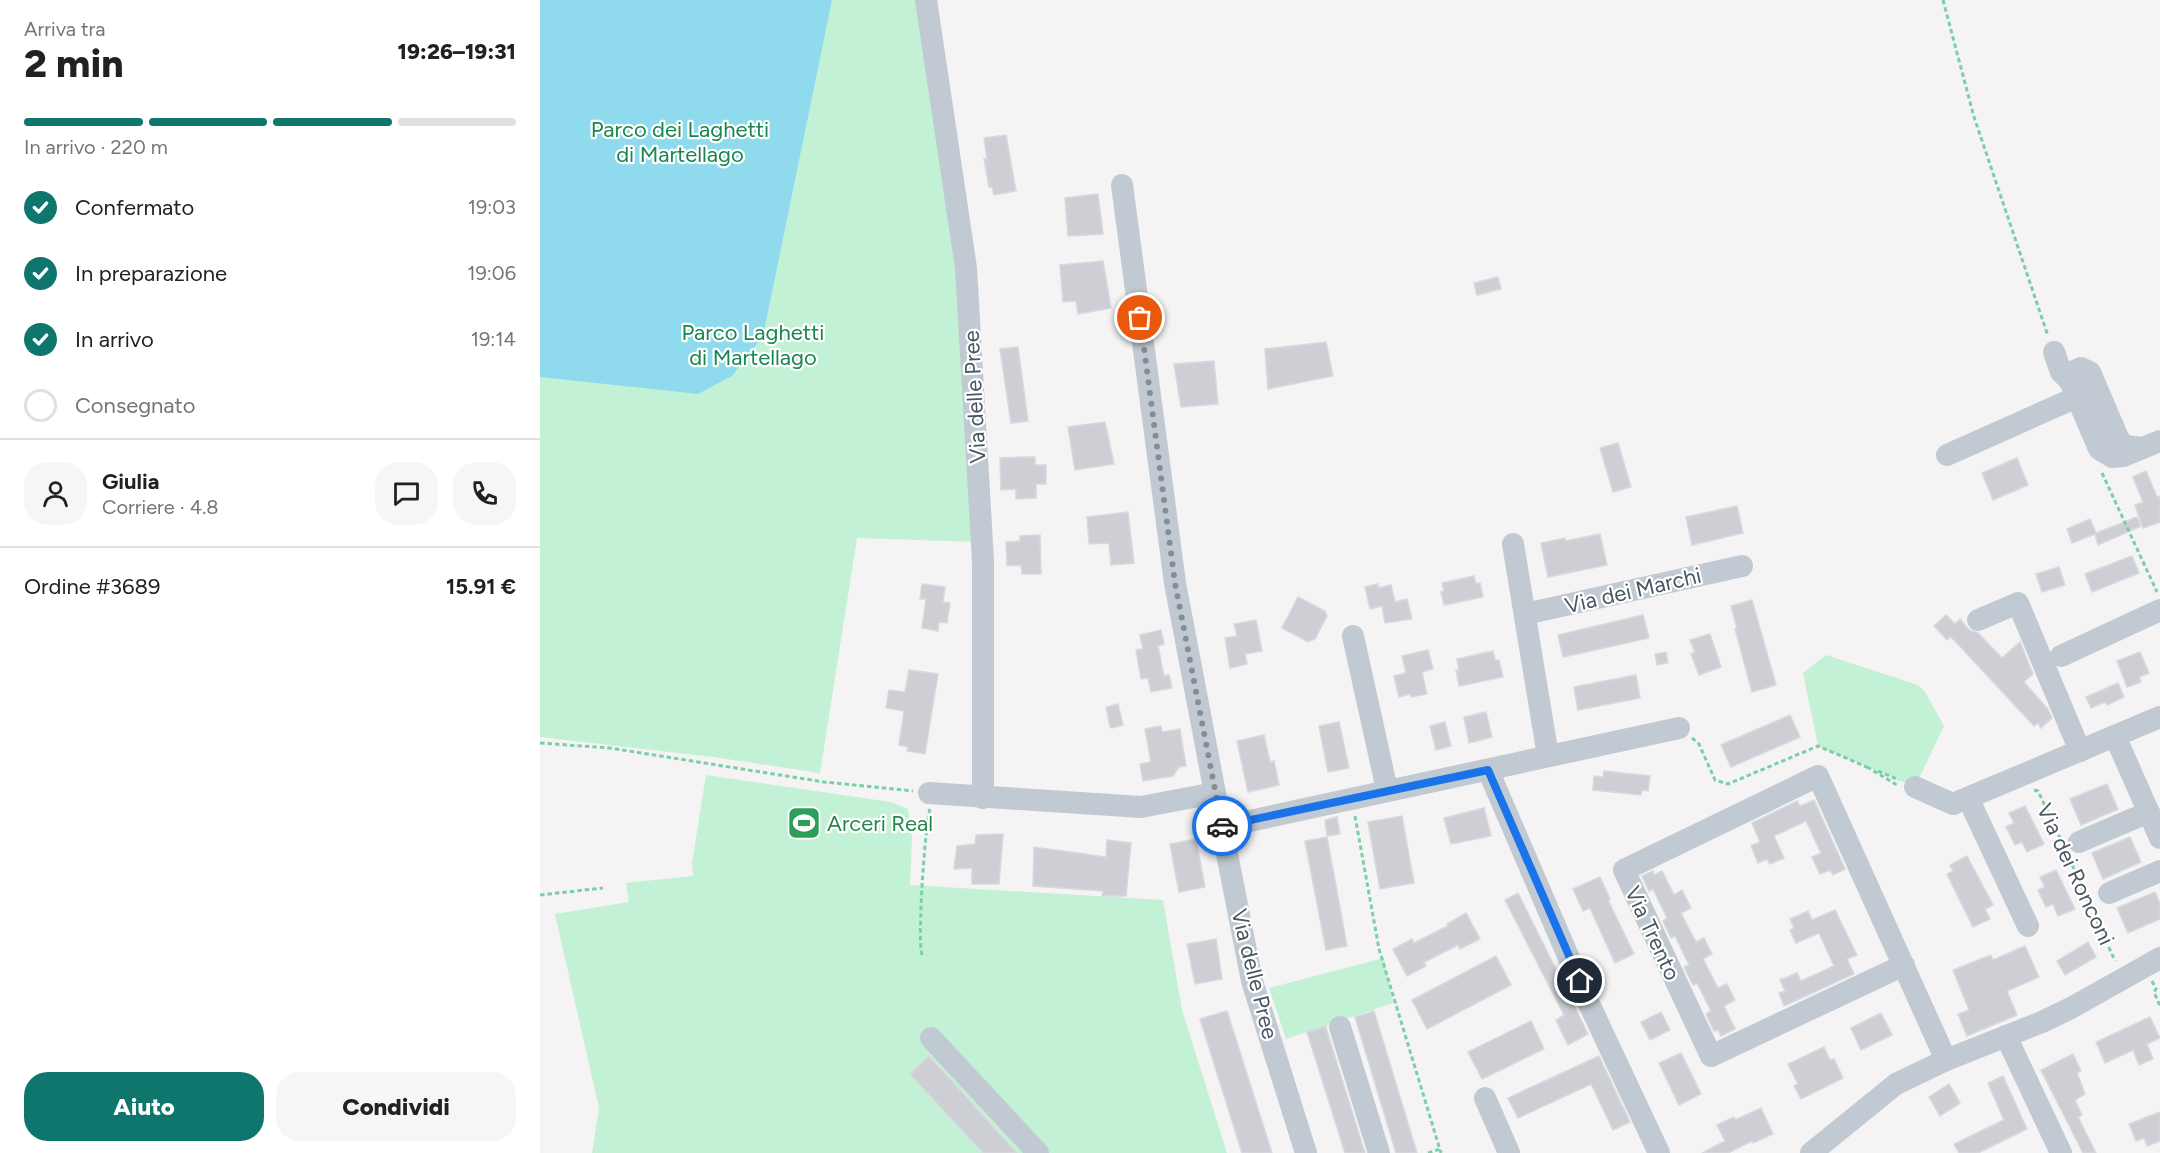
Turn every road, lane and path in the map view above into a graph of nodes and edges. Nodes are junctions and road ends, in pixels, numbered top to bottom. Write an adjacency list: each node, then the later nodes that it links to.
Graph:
1 (926, 0): 30 (street, Via delle Pree)
2 (1943, 0): 4 (path)
3 (1122, 184): 28 (street, Via delle Pree)
4 (2054, 352): 5 (street)
5 (2073, 389): 6 (street); 7 (street)
6 (2150, 445)
7 (1947, 455)
8 (2102, 472): 11 (path)
9 (1513, 544): 13 (street)
10 (1742, 566): 13 (street, Via dei Marchi)
11 (2160, 599)
12 (2160, 609): 16 (street)
13 (1525, 615): 22 (street)
14 (1978, 620): 21 (street)
15 (1353, 636): 27 (street)
16 (2061, 656)
17 (2160, 717): 19 (street)
18 (1679, 728): 22 (street); 23 (path)
19 (2115, 736): 21 (street); 32 (street)
20 (540, 743): 29 (path)
21 (2080, 751): 31 (street)
22 (1548, 756): 24 (street)
23 (1867, 767): 25 (path); 25 (path)
24 (1488, 770): 27 (street); 58 (street)
25 (1908, 787): 31 (street)
26 (2030, 788): 36 (path, Via dei Ronconi)
27 (1388, 790): 34 (street)
28 (1215, 793): 30 (street); 34 (street, Via delle Pree)
29 (933, 794): 30 (street); 42 (path)
30 (983, 798)
31 (1968, 798): 41 (street)
32 (2151, 804): 35 (street); 36 (street)
33 (1353, 809): 52 (path)
34 (1222, 827): 54 (street, Via delle Pree)
35 (2160, 838)
36 (2068, 844): 44 (path, Via dei Ronconi)
37 (2160, 871): 39 (street)
38 (603, 888): 40 (path)
39 (2109, 893)
40 (540, 895)
41 (2028, 926)
42 (922, 955)
43 (1904, 965): 43 (street, Via Trento); 50 (street, Via Trento)
44 (2117, 966)
45 (2155, 967): 46 (path); 48 (street)
46 (2160, 1006)
47 (1340, 1027): 55 (street)
48 (2006, 1036): 50 (street); 60 (street)
49 (931, 1038): 53 (street)
50 (1946, 1060): 59 (street)
51 (1485, 1098): 57 (street)
52 (1440, 1151): 56 (path)
53 (1038, 1153)
54 (1306, 1153)
55 (1379, 1153)
56 (1428, 1153)
57 (1509, 1153)
58 (1659, 1153)
59 (1811, 1153)
60 (2061, 1153)

